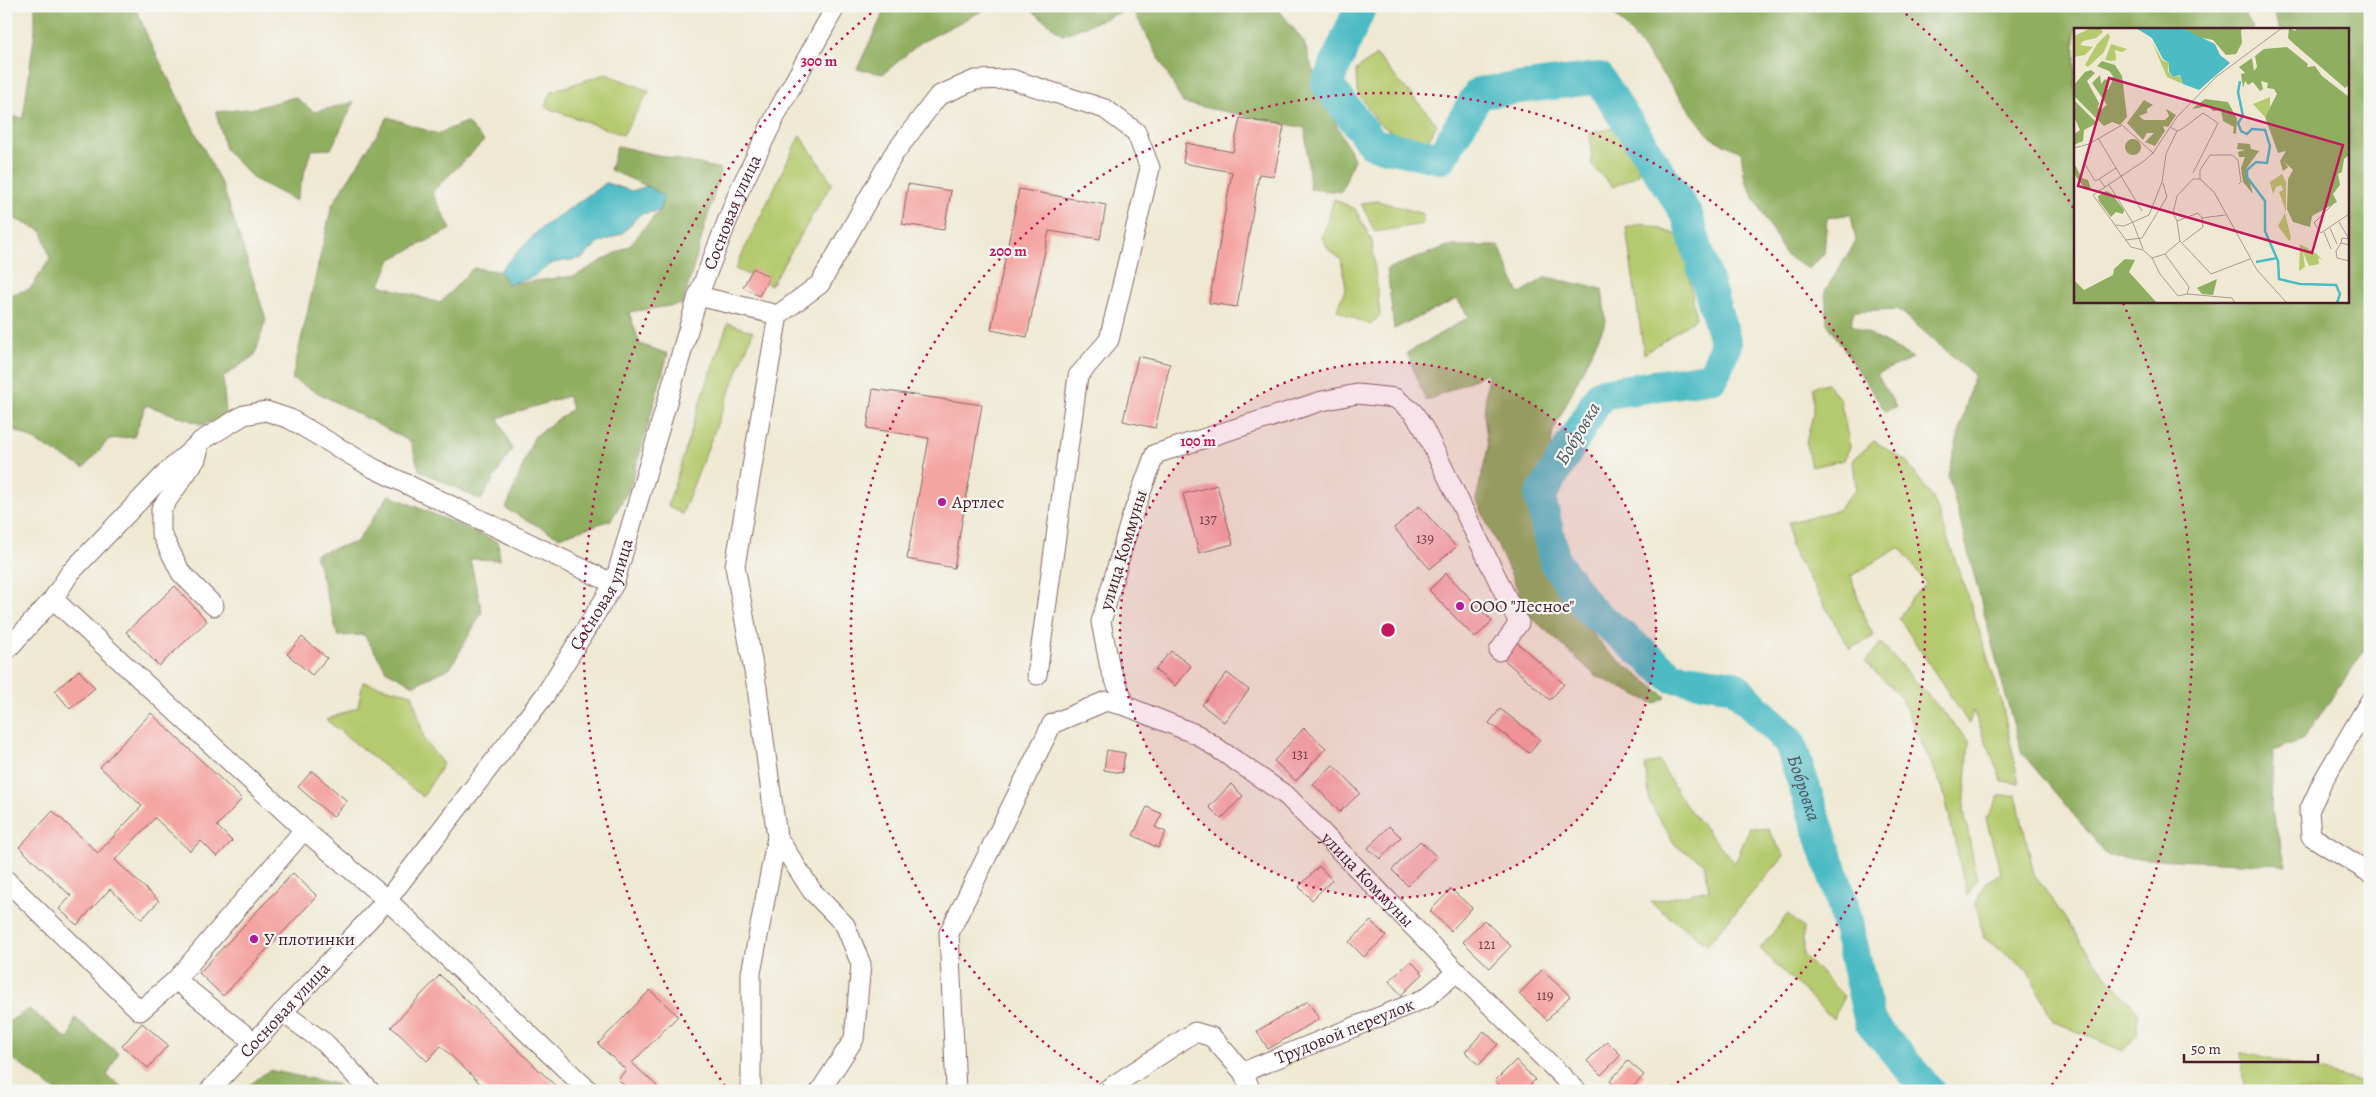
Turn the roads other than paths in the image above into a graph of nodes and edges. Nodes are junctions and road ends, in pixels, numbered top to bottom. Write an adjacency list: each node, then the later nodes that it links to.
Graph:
1 (836, 6): 2 (street, Сосновая улица)
2 (698, 296): 3 (street); 5 (street, Сосновая улица)
3 (778, 315): 10 (street); 14 (street)
4 (201, 441): 5 (street); 6 (street); 7 (street)
5 (614, 584): 17 (street, Сосновая улица)
6 (53, 599): 9 (street); 13 (street)
7 (214, 606)
8 (1499, 650): 12 (street, улица Коммуны)
9 (6, 652)
10 (1037, 675)
11 (2370, 701): 15 (street)
12 (1126, 706): 18 (street, улица Коммуны); 28 (street)
13 (304, 830): 17 (street); 19 (street)
14 (777, 837): 26 (street); 27 (street)
15 (2370, 873)
16 (6, 880): 19 (street)
17 (387, 900): 20 (street, Сосновая улица); 25 (street)
18 (1457, 972): 22 (street, Трудовой переулок); 31 (street, улица Коммуны)
19 (176, 980): 21 (street)
20 (282, 1012): 21 (street, Сосновая улица); 24 (street)
21 (254, 1042): 23 (street, Сосновая улица)
22 (1243, 1072): 29 (street); 30 (street)
23 (209, 1091)
24 (370, 1091)
25 (589, 1091)
26 (751, 1091)
27 (820, 1091)
28 (956, 1091)
29 (1105, 1091)
30 (1251, 1091)
31 (1577, 1091)

